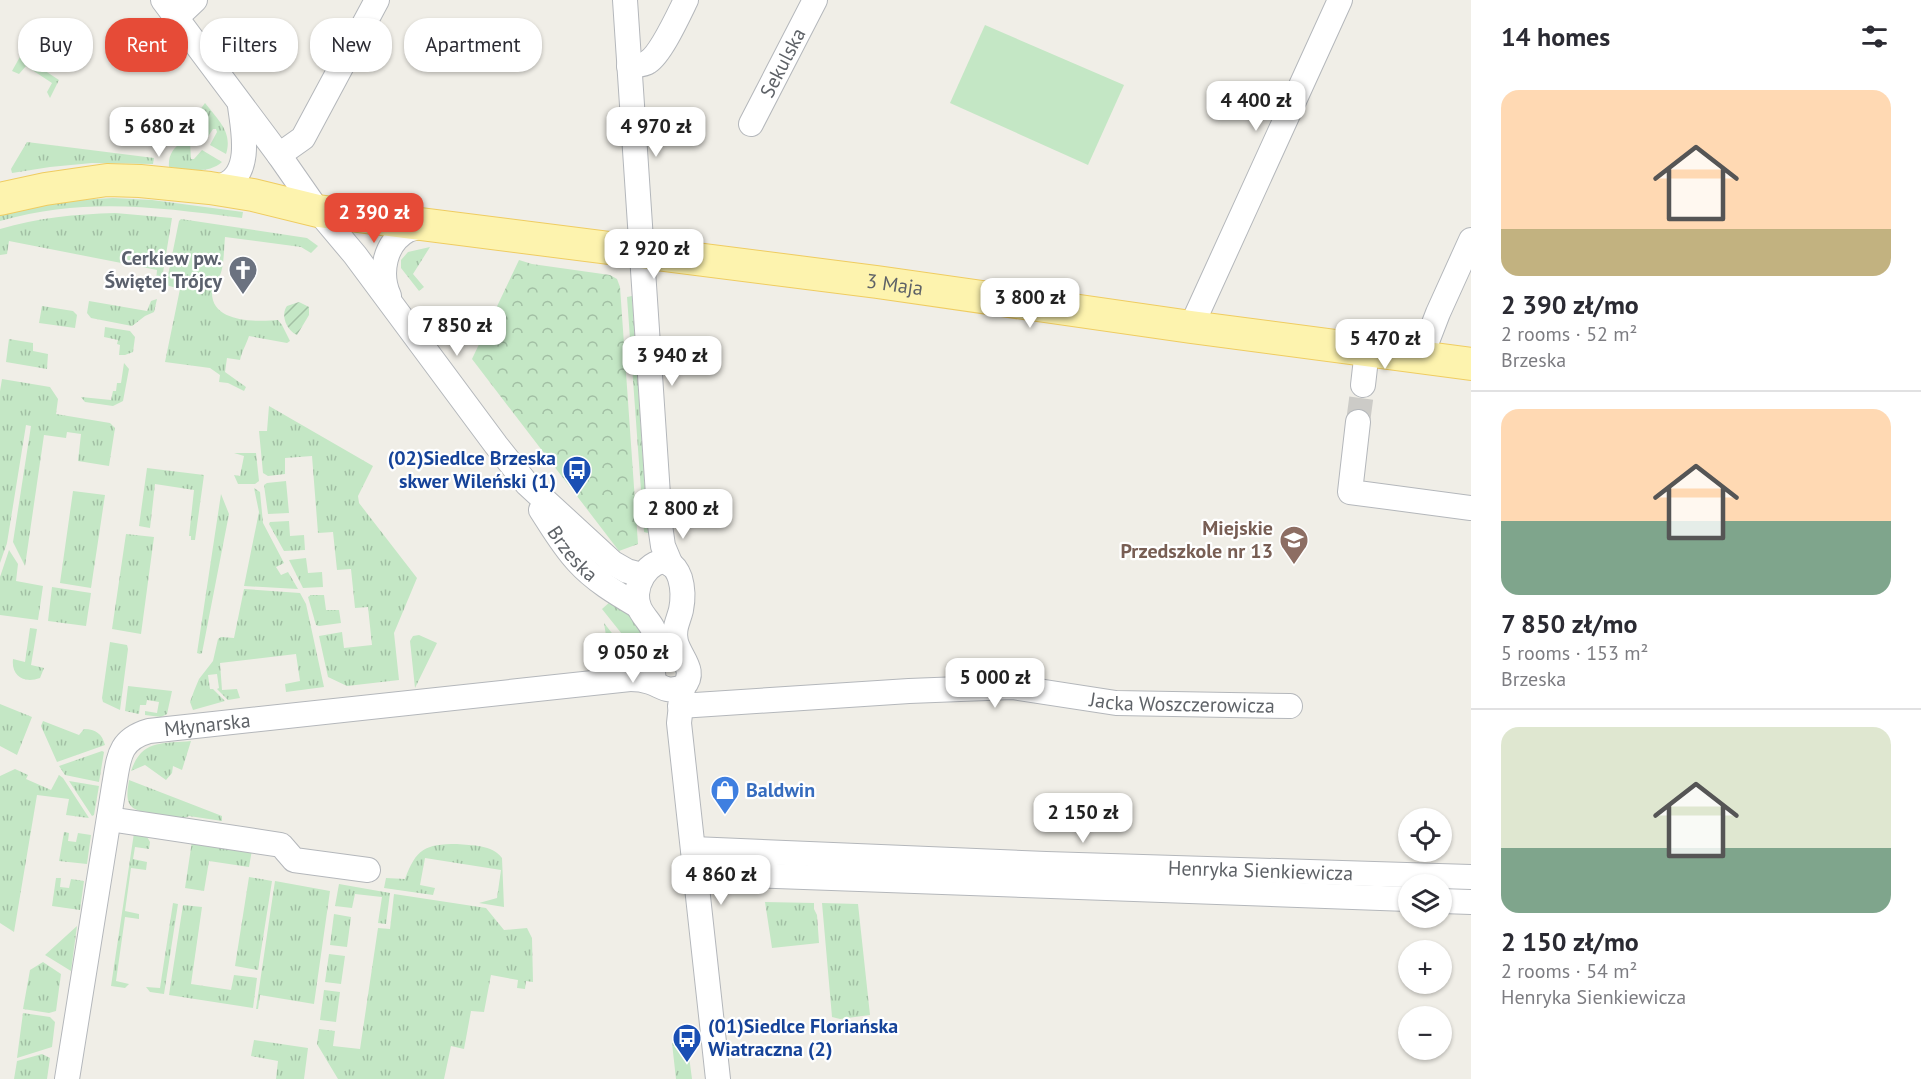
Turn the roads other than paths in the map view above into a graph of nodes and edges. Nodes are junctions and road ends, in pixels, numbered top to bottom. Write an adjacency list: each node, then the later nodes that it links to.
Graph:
1 (195, 0): 7 (street)
2 (377, 0): 11 (street)
3 (625, 0): 8 (street)
4 (686, 0): 8 (street)
5 (815, 0): 10 (street, Sekulska)
6 (1340, 0): 19 (street)
7 (169, 9): 9 (street, Brzeska)
8 (630, 66): 17 (street)
9 (240, 103): 11 (street, Brzeska); 12 (street)
10 (751, 124)
11 (279, 155): 14 (street, Brzeska)
12 (210, 188): 13 (main road, 3 Maja); 14 (main road, 3 Maja)
13 (0, 199)
14 (318, 211): 15 (main road, 3 Maja); 18 (street, Brzeska)
15 (426, 225): 17 (main road, 3 Maja); 18 (street)
16 (1471, 240): 21 (street)
17 (641, 253): 19 (main road, 3 Maja); 27 (street)
18 (394, 307): 25 (street, Brzeska)
19 (1191, 327): 20 (main road, 3 Maja)
20 (1366, 350): 21 (main road, 3 Maja); 23 (street)
21 (1421, 357): 22 (main road, 3 Maja)
22 (1471, 364)
23 (1363, 385)
24 (1358, 422): 26 (street)
25 (527, 484): 27 (street, Brzeska); 28 (street, Brzeska)
26 (1471, 508)
27 (655, 568): 28 (street); 29 (street)
28 (638, 606): 29 (street)
29 (670, 693): 30 (street, Jacka Woszczerowicza); 31 (street, Młynarska); 32 (street)
30 (1290, 706)
31 (109, 819): 33 (street); 39 (street, Młynarska)
32 (693, 849): 34 (street); 35 (street, Henryka Sienkiewicza)
33 (368, 870)
34 (696, 873): 36 (street, Henryka Sienkiewicza); 40 (street)
35 (1471, 877)
36 (1398, 899)
37 (1452, 901): 38 (street)
38 (1471, 902)
39 (68, 1079)
40 (718, 1079)

